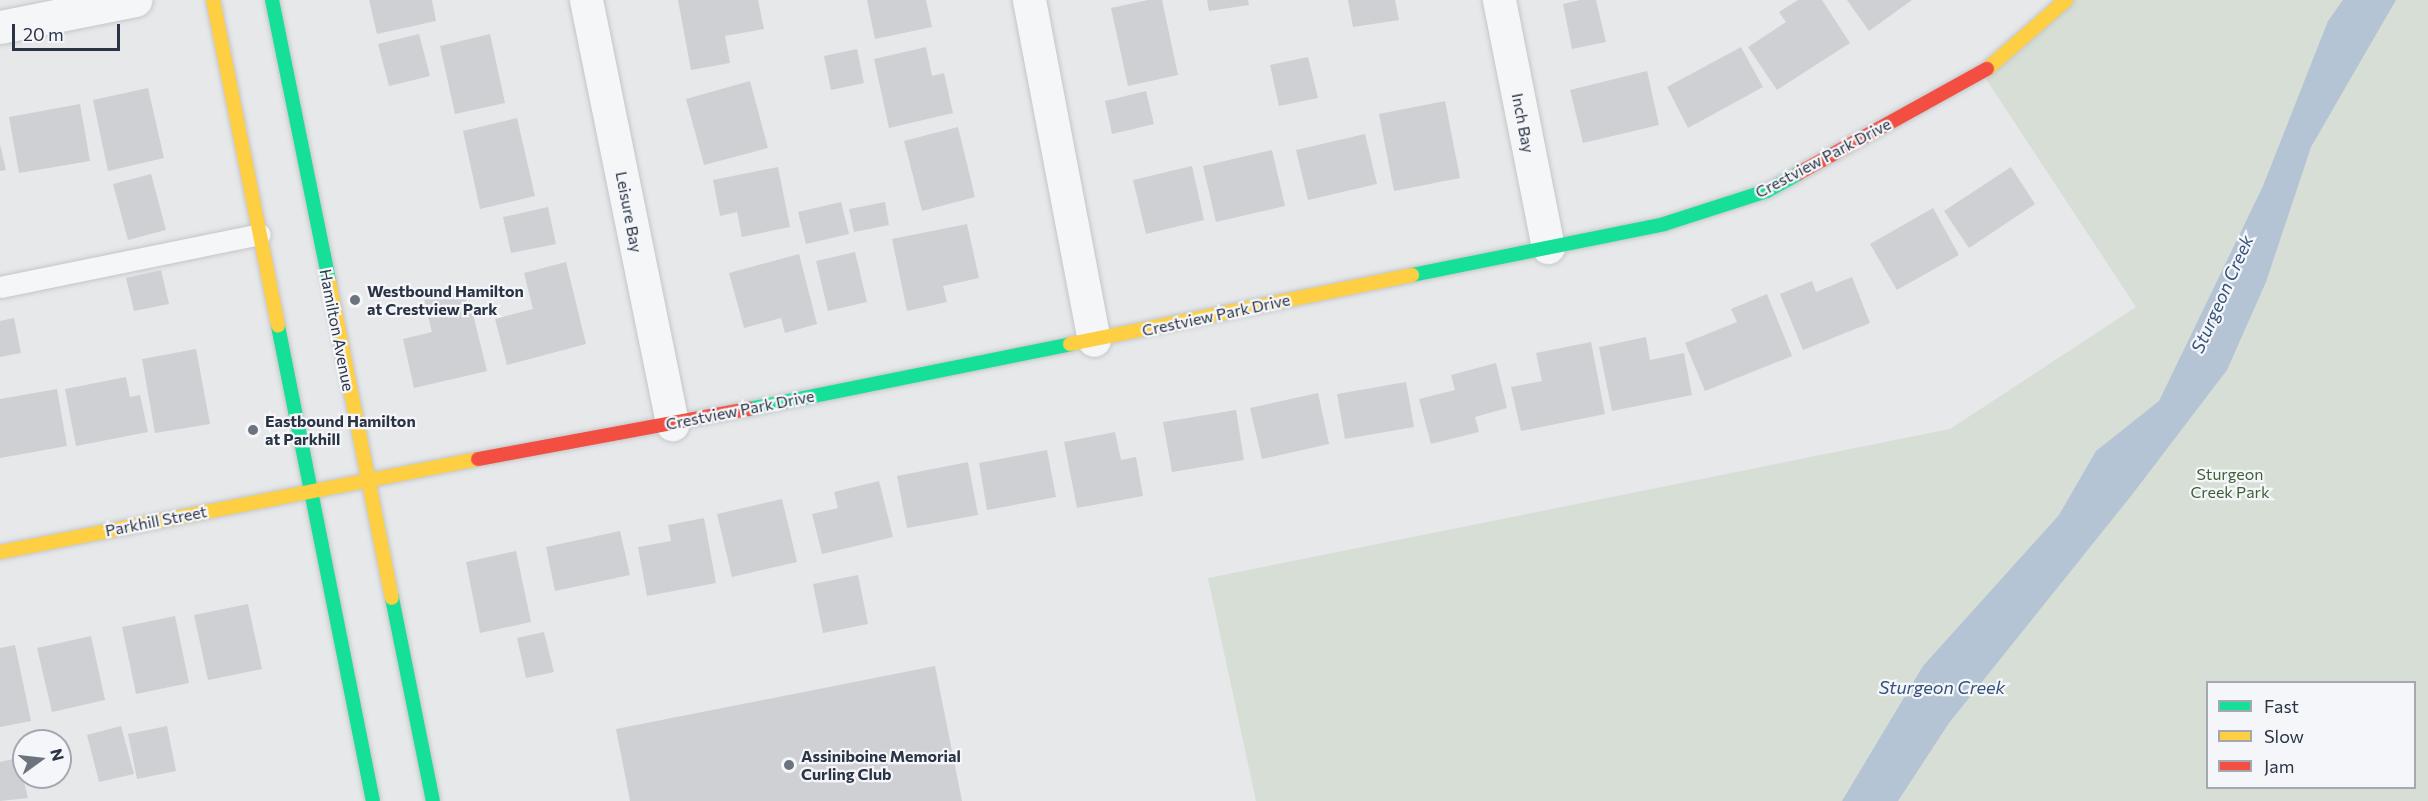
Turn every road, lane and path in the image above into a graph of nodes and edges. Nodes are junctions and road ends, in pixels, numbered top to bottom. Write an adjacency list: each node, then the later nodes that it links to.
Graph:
1 (135, 0): 8 (street)
2 (213, 0): 9 (street)
3 (272, 0): 14 (street, Hamilton Avenue)
4 (586, 0): 13 (street, Leisure Bay)
5 (1029, 0): 12 (street)
6 (1499, 0): 10 (street, Inch Bay)
7 (2060, 2): 10 (street, Crestview Park Drive)
8 (0, 27)
9 (260, 234): 11 (lane); 15 (street)
10 (1548, 247): 12 (street, Crestview Park Drive)
11 (0, 287)
12 (1094, 340): 13 (street, Crestview Park Drive)
13 (672, 424): 14 (street, Crestview Park Drive)
14 (367, 480): 15 (street, Crestview Park Drive); 18 (street, Hamilton Avenue)
15 (312, 490): 16 (street, Parkhill Street); 17 (street)
16 (0, 552)
17 (373, 801)
18 (433, 801)

